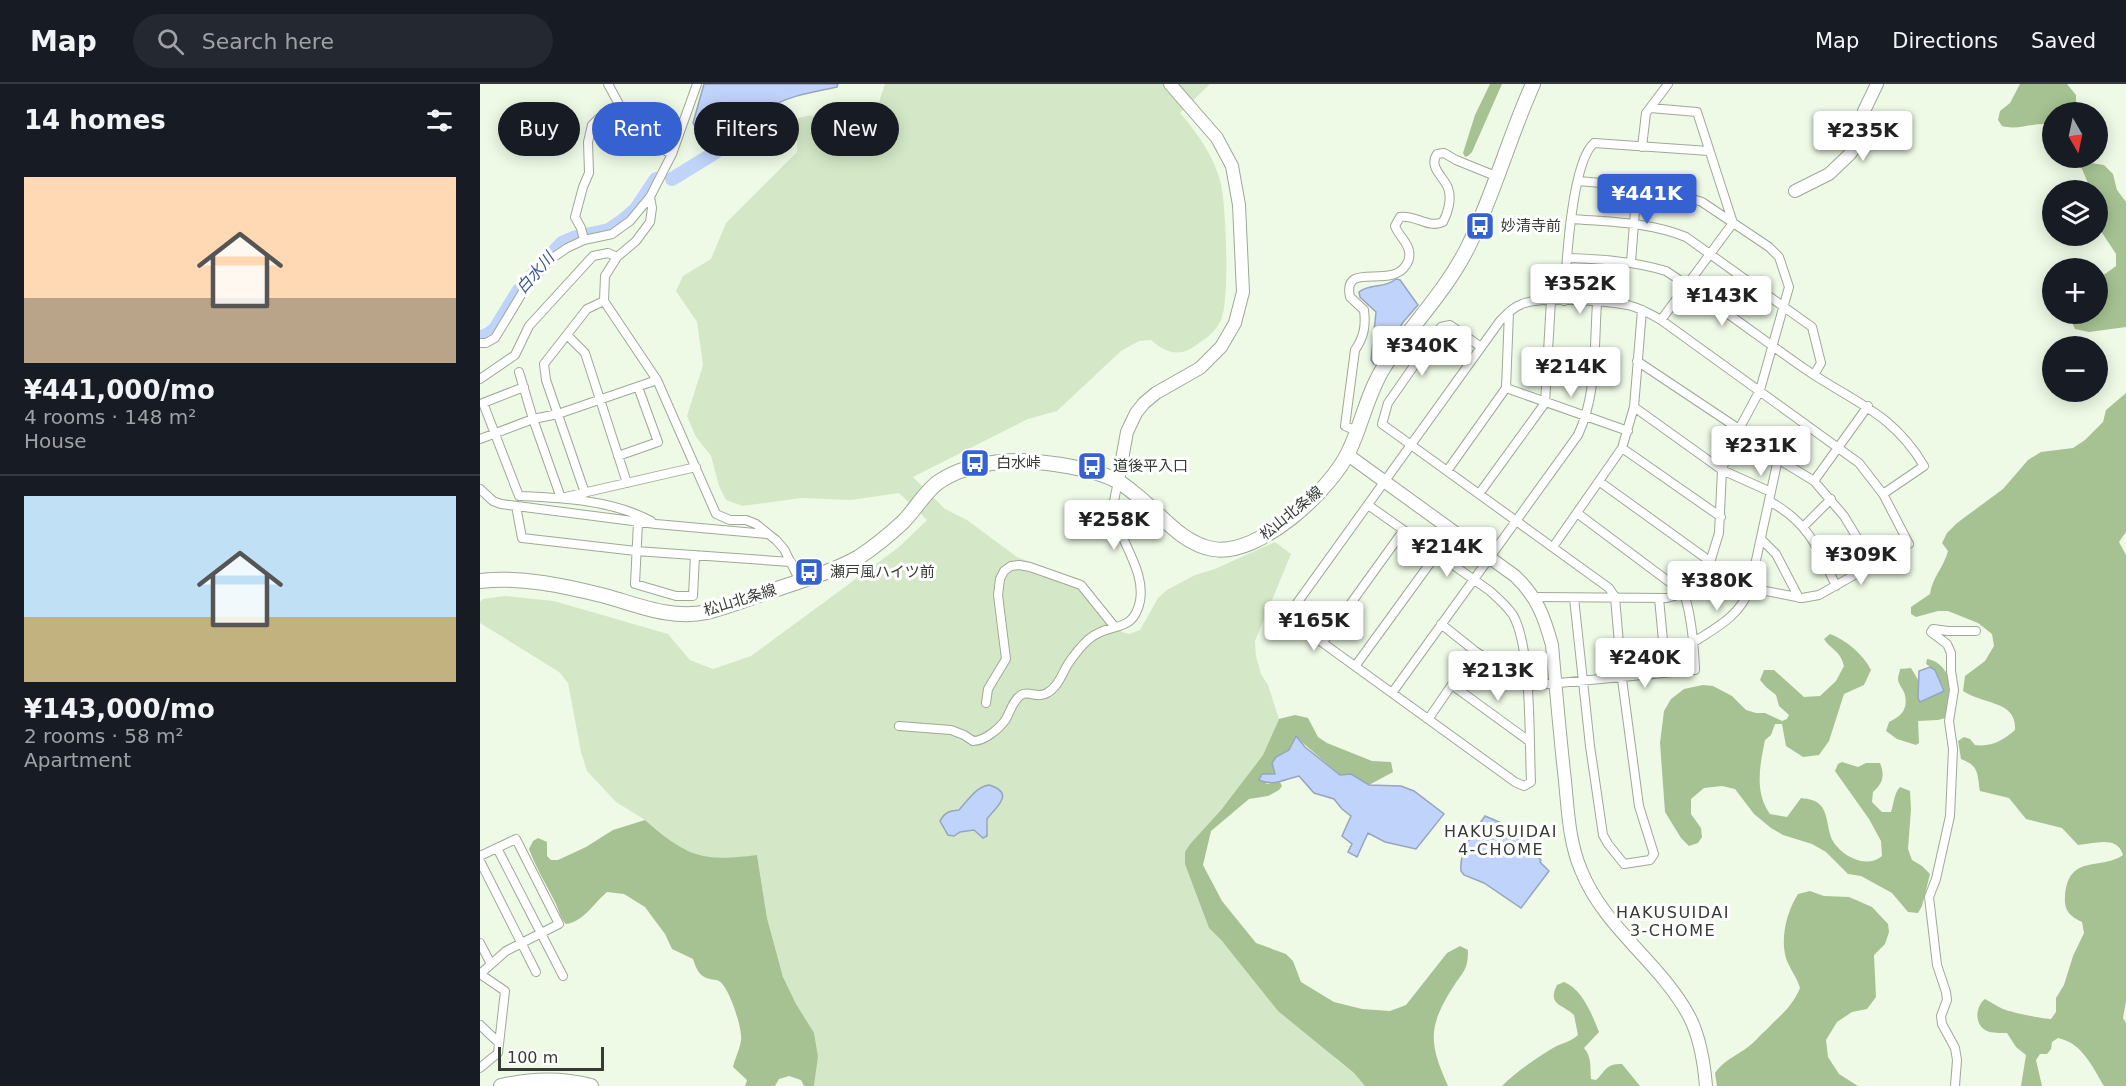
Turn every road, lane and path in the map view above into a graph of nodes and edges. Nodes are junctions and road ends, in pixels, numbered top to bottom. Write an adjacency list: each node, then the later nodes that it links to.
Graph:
1 (608, 84): 7 (street)
2 (697, 84): 10 (street)
3 (1170, 84): 70 (street)
4 (1533, 84): 14 (main road, 松山北条線)
5 (1668, 84): 8 (street)
6 (1877, 84): 17 (street)
7 (618, 102)
8 (1650, 108): 11 (street); 12 (street)
9 (592, 125): 22 (street)
10 (682, 126)
11 (1642, 147): 12 (street); 15 (street)
12 (1709, 151): 20 (street)
13 (671, 156): 18 (street)
14 (1498, 177): 58 (main road, 松山北条線); 58 (street)
15 (1578, 181): 16 (street); 19 (street)
16 (1637, 185): 20 (street); 21 (street)
17 (1795, 190)
18 (650, 197): 22 (street); 24 (street)
19 (1572, 219): 21 (street); 25 (street)
20 (1733, 223): 23 (street); 32 (street)
21 (1634, 224): 23 (street); 26 (street)
22 (584, 240): 37 (street)
23 (1711, 254): 27 (street); 32 (street)
24 (617, 257): 29 (street); 43 (street)
25 (1567, 258): 26 (street); 30 (street)
26 (1631, 262): 27 (street)
27 (1686, 285): 35 (street); 39 (street)
28 (1551, 300): 30 (street); 34 (street); 50 (street)
29 (604, 301): 36 (street); 44 (street)
30 (1564, 301): 31 (street)
31 (1597, 303): 33 (street); 54 (street)
32 (1783, 306): 39 (street); 42 (street)
33 (1642, 310): 35 (street); 40 (street)
34 (1509, 312): 38 (street); 47 (street)
35 (1661, 320): 48 (street)
36 (567, 335): 49 (street); 53 (street)
37 (480, 344)
38 (1481, 347): 61 (street); 61 (street)
39 (1773, 347): 42 (street); 48 (street)
40 (1637, 362): 52 (street); 56 (street)
41 (519, 372): 45 (street)
42 (1814, 375): 51 (street)
43 (480, 380)
44 (657, 380): 46 (street); 67 (street)
45 (524, 387): 55 (street); 59 (street)
46 (638, 387): 49 (street); 65 (street)
47 (1506, 388): 50 (street); 69 (street)
48 (1760, 390): 56 (street); 62 (street)
49 (600, 400): 53 (street); 65 (street)
50 (1545, 403): 54 (street); 77 (street)
51 (1868, 406): 62 (street); 78 (street)
52 (1634, 407): 57 (street); 68 (street)
53 (558, 414): 55 (street); 76 (street)
54 (1587, 417): 57 (street); 86 (street)
55 (533, 419): 59 (street); 80 (street)
56 (1739, 429): 66 (street); 68 (street)
57 (1628, 431): 63 (street)
58 (1357, 432): 64 (main road, 松山北条線)
59 (494, 433): 60 (street); 80 (street)
60 (480, 439)
61 (1411, 446): 69 (street); 72 (street)
62 (1838, 447): 71 (street); 78 (street)
63 (1622, 448): 73 (street); 85 (street)
64 (1348, 455): 70 (main road, 松山北条線); 72 (street)
65 (618, 456): 74 (street)
66 (1778, 459): 71 (street); 79 (street)
67 (696, 467): 74 (street); 91 (street)
68 (1722, 470): 79 (street); 85 (street)
69 (1447, 471): 77 (street)
70 (1118, 481): 103 (main road, 松山北条線); 113 (street)
71 (1814, 481): 81 (street)
72 (1385, 482): 82 (street); 97 (street)
73 (1600, 482): 84 (street); 99 (street)
74 (627, 483): 76 (street)
75 (480, 489): 83 (street)
76 (585, 492): 80 (street)
77 (1479, 494): 86 (street)
78 (1883, 494): 100 (street)
79 (1770, 496): 89 (street); 92 (street)
80 (561, 498): 88 (street)
81 (1831, 499): 89 (street); 100 (street)
82 (1368, 505): 90 (street); 115 (street)
83 (516, 506): 87 (street); 94 (street)
84 (1577, 513): 93 (street); 106 (street)
85 (1721, 517): 99 (street)
86 (1516, 520): 93 (street); 97 (street)
87 (638, 522): 88 (street); 94 (street)
88 (656, 524): 91 (street)
89 (1804, 526): 104 (street)
90 (1403, 531): 96 (street); 115 (street)
91 (768, 534): 98 (street)
92 (1761, 539): 105 (street); 111 (street)
93 (1553, 547): 108 (street)
94 (636, 551): 95 (street); 95 (street)
95 (695, 555): 98 (street)
96 (1436, 555): 101 (street); 118 (street)
97 (1490, 556): 101 (street); 107 (street)
98 (791, 562): 103 (street)
99 (1711, 562): 106 (street)
100 (1873, 564): 104 (street)
101 (1473, 579): 112 (street); 124 (street)
102 (480, 581): 103 (main road, 松山北条線)
103 (800, 581)
104 (1836, 586): 111 (street)
105 (1750, 588): 111 (street); 116 (street)
106 (1684, 593): 110 (street); 116 (street)
107 (1534, 597): 109 (street); 122 (street)
108 (1614, 597): 109 (street); 110 (street); 120 (street)
109 (1574, 598): 121 (street)
110 (1659, 598): 119 (street)
111 (1799, 598)
112 (1441, 624): 117 (street); 125 (street)
113 (1114, 626): 126 (street); 128 (street)
114 (1976, 631): 146 (street)
115 (1323, 642): 118 (street)
116 (1694, 642): 119 (street)
117 (1475, 651): 123 (street); 124 (street)
118 (1356, 665): 125 (street)
119 (1666, 673): 120 (street)
120 (1622, 679): 121 (street); 121 (street)
121 (1582, 682): 122 (street)
122 (1555, 684): 124 (street); 145 (street)
123 (1452, 685): 127 (street); 129 (street)
124 (1527, 686): 129 (street)
125 (1392, 693): 127 (street)
126 (986, 703)
127 (1429, 718): 129 (street)
128 (899, 726)
129 (1529, 741)
130 (496, 848): 131 (street); 133 (street); 133 (street)
131 (480, 856)
132 (480, 861): 135 (street)
133 (541, 933): 135 (street); 139 (street)
134 (480, 943): 136 (street)
135 (521, 943): 136 (street); 137 (street)
136 (491, 964): 138 (street)
137 (536, 972)
138 (480, 974): 141 (street)
139 (563, 976)
140 (480, 1025): 141 (street)
141 (499, 1043): 142 (street)
142 (480, 1068)
143 (501, 1086): 144 (main road)
144 (591, 1086)
145 (1706, 1086)
146 (1955, 1086)

